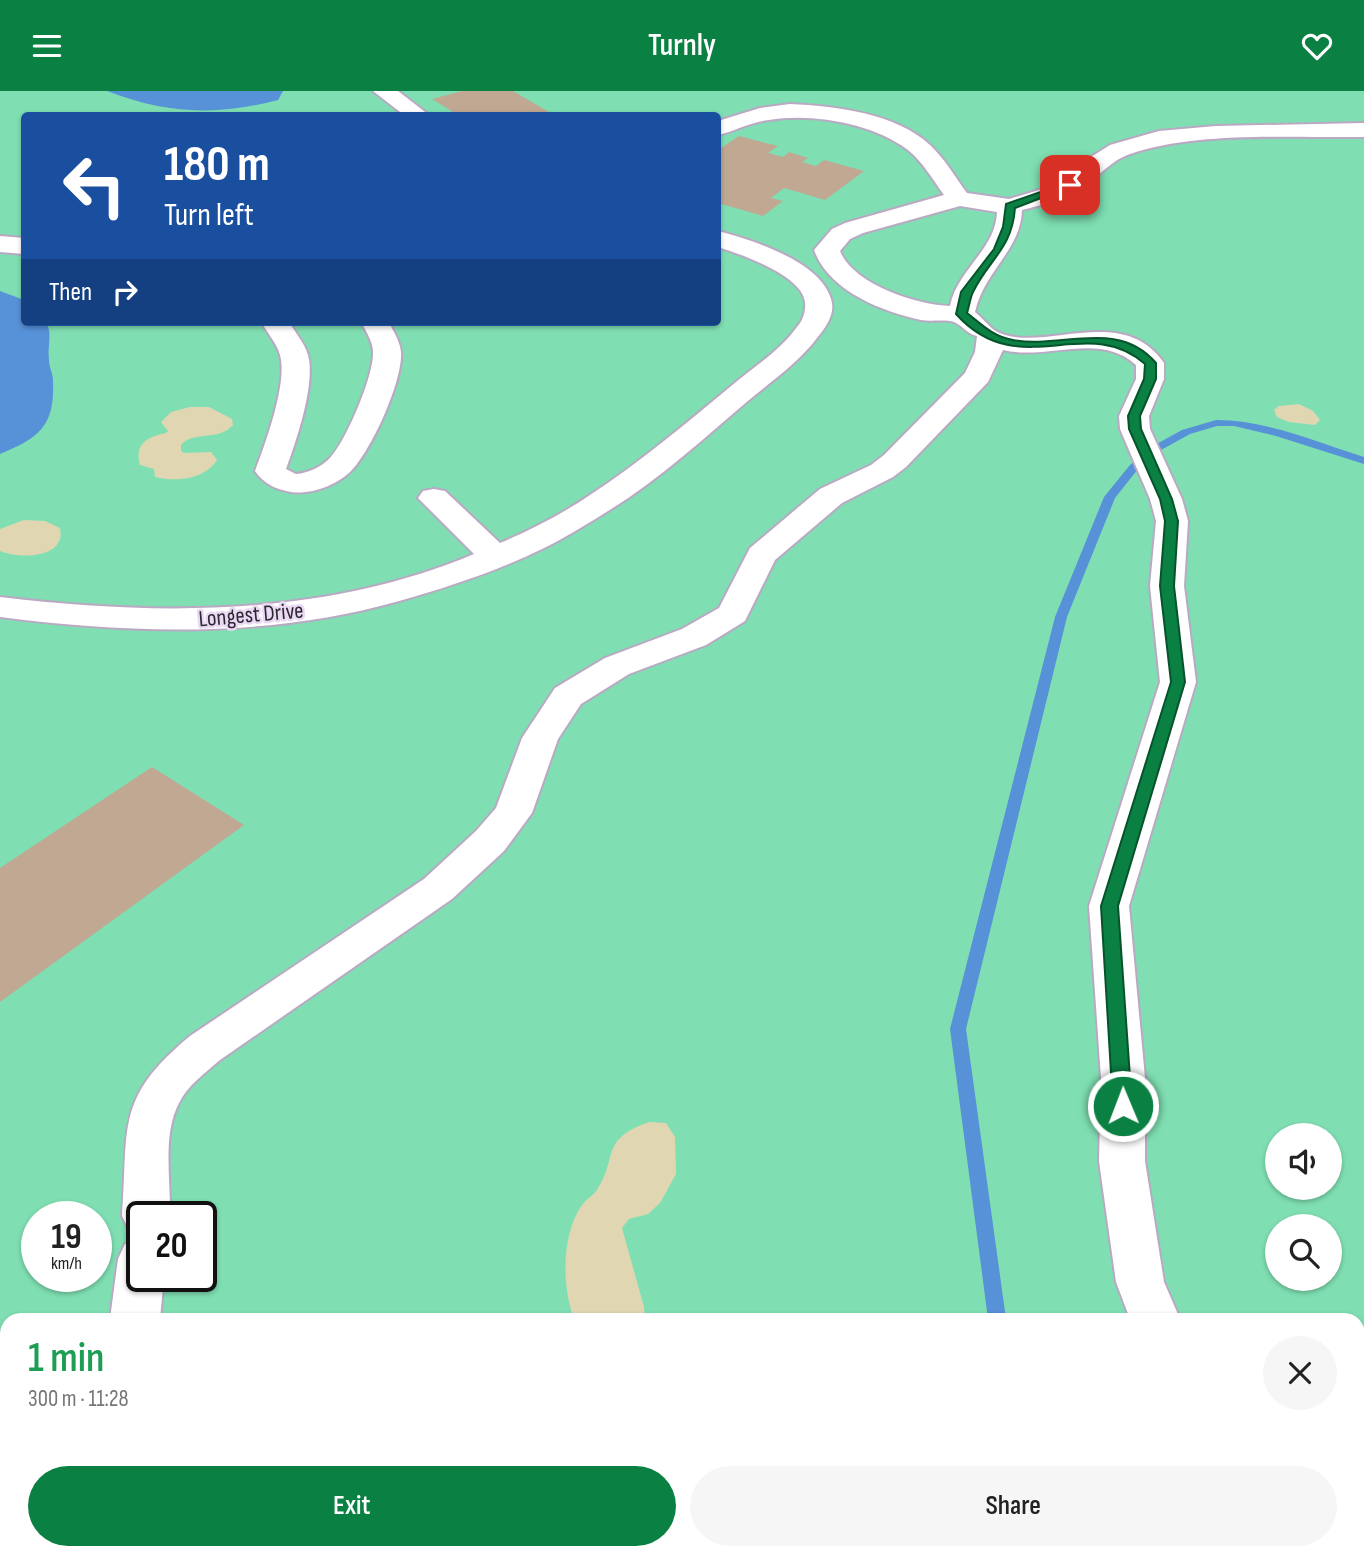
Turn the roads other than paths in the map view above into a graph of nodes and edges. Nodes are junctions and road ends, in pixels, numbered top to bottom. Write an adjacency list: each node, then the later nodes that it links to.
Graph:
1 (384, 91): 2 (lane)
2 (414, 112)
3 (721, 127): 5 (lane)
4 (1364, 131): 6 (lane)
5 (959, 199): 6 (lane); 10 (lane)
6 (1010, 206): 10 (lane)
7 (721, 240): 15 (lane, Longest Drive)
8 (0, 244): 9 (lane)
9 (21, 246)
10 (961, 314): 13 (lane)
11 (277, 326): 12 (lane)
12 (377, 326)
13 (990, 337): 17 (lane); 20 (lane)
14 (435, 498): 15 (lane)
15 (496, 557): 16 (lane, Longest Drive)
16 (0, 607)
17 (147, 1201)
18 (138, 1292): 19 (lane)
19 (136, 1313)
20 (1153, 1313)

